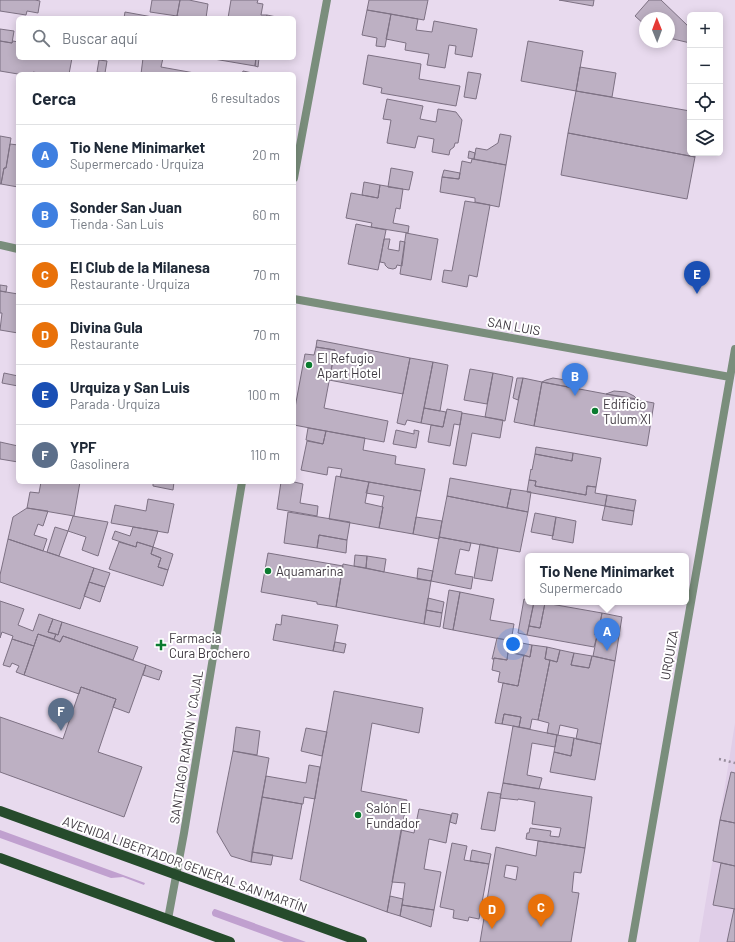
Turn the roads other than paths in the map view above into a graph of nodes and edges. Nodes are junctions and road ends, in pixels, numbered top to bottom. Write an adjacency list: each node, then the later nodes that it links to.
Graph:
1 (327, 0): 2 (street)
2 (296, 167)
3 (0, 245): 4 (street)
4 (16, 249)
5 (296, 299): 7 (street, SAN LUIS)
6 (735, 349): 7 (street, URQUIZA)
7 (730, 376): 15 (street, URQUIZA)
8 (242, 484): 11 (street, SANTIAGO RAMÓN Y CAJAL)
9 (0, 811): 11 (main road, AVENIDA LIBERTADOR GENERAL SAN MARTÍN)
10 (0, 858): 12 (main road)
11 (176, 875): 12 (street, SANTIAGO RAMÓN Y CAJAL); 14 (main road, AVENIDA LIBERTADOR GENERAL SAN MARTÍN)
12 (168, 919): 13 (main road)
13 (230, 942)
14 (362, 942)
15 (632, 942)

